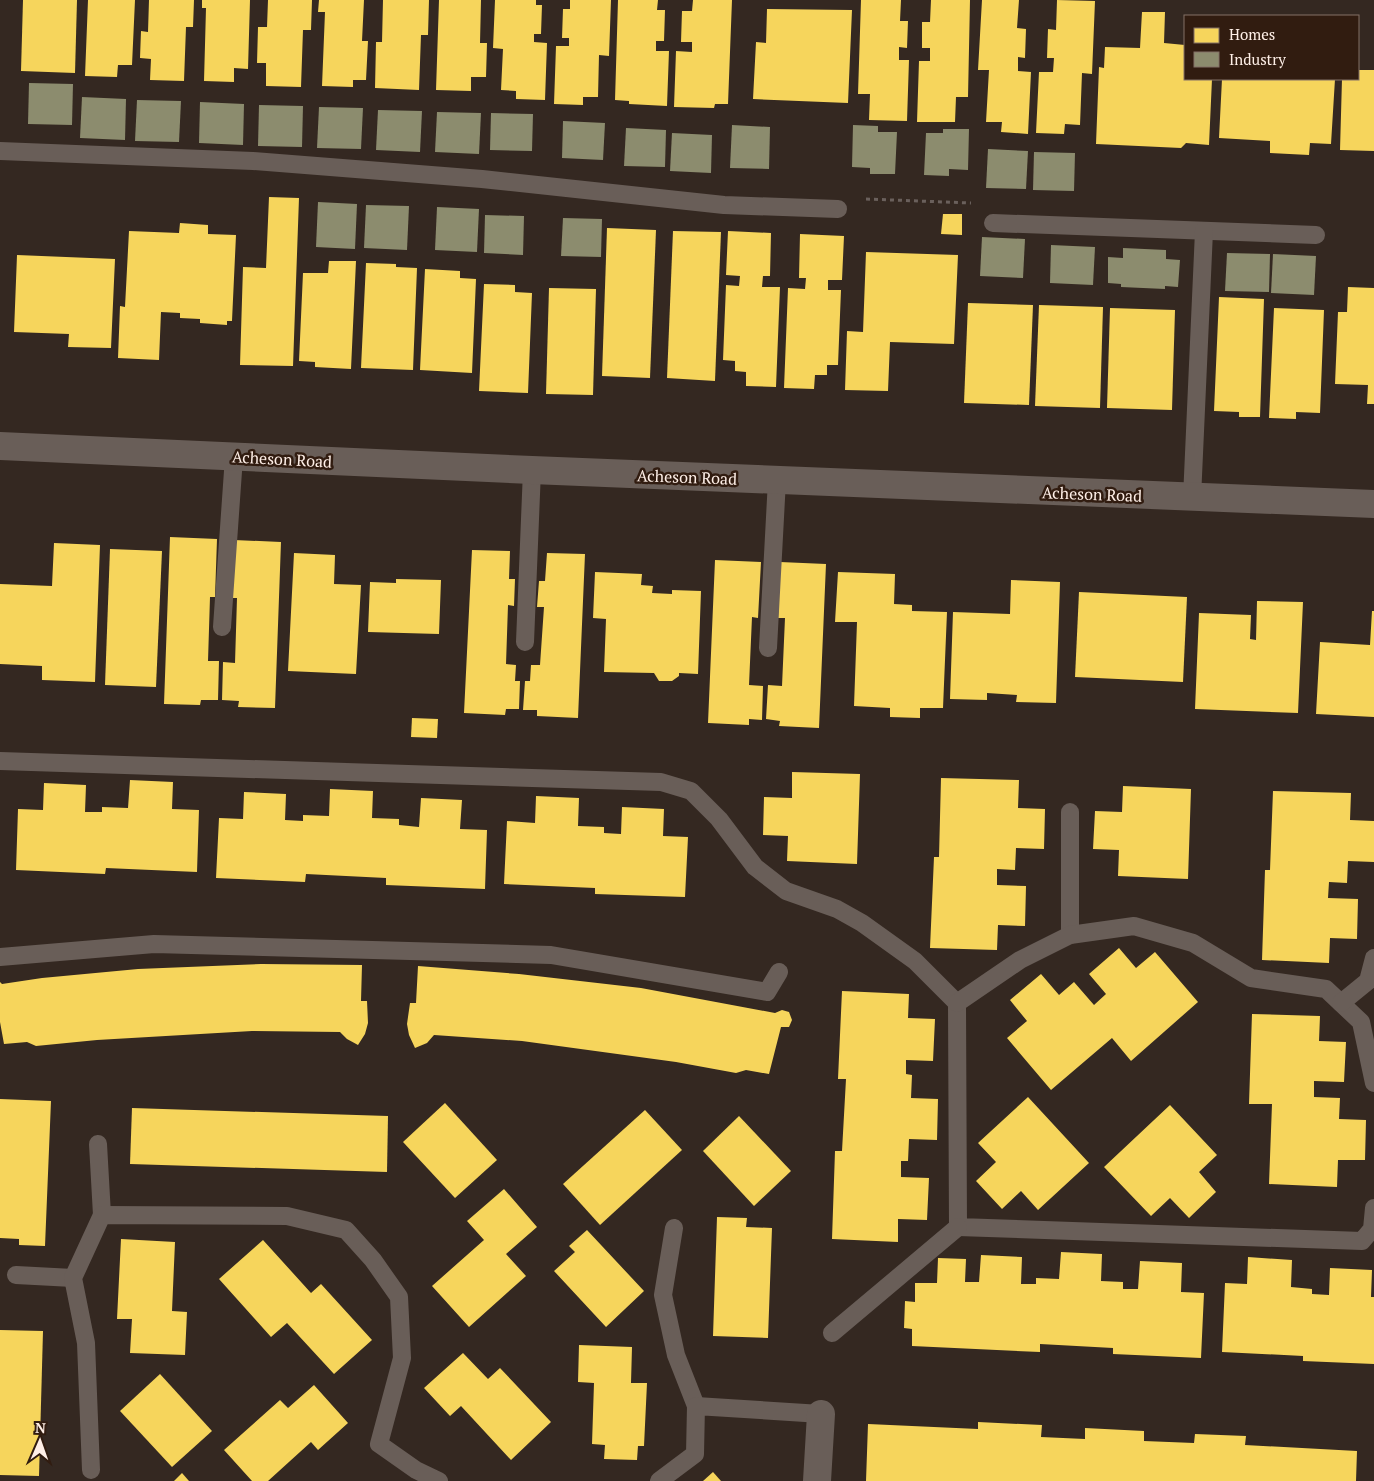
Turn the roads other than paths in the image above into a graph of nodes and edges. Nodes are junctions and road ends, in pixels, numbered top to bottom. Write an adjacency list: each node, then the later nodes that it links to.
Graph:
1 (0, 150): 2 (lane)
2 (838, 209)
3 (993, 223): 4 (lane)
4 (1204, 231): 5 (lane); 10 (lane)
5 (1316, 235)
6 (0, 446): 7 (street, Acheson Road)
7 (234, 457): 8 (street, Acheson Road); 12 (lane)
8 (532, 470): 9 (street, Acheson Road); 13 (lane)
9 (777, 480): 10 (street, Acheson Road); 14 (lane)
10 (1192, 498): 11 (street, Acheson Road)
11 (1374, 504)
12 (222, 626)
13 (525, 642)
14 (768, 648)
15 (0, 761): 21 (lane)
16 (1070, 812): 17 (lane)
17 (1070, 934): 21 (lane); 22 (lane)
18 (0, 957): 20 (lane)
19 (1374, 958): 22 (lane)
20 (779, 972)
21 (957, 1003): 27 (lane)
22 (1341, 1003): 23 (lane)
23 (1374, 1083)
24 (98, 1144): 26 (lane)
25 (1374, 1208): 27 (lane)
26 (102, 1215): 30 (lane); 35 (lane)
27 (958, 1227): 31 (lane)
28 (674, 1228): 32 (lane)
29 (16, 1275): 30 (lane)
30 (73, 1278): 34 (lane)
31 (832, 1332)
32 (696, 1406): 33 (lane); 36 (lane)
33 (821, 1414): 37 (street)
34 (91, 1470)
35 (439, 1481)
36 (659, 1481)
37 (817, 1481)

